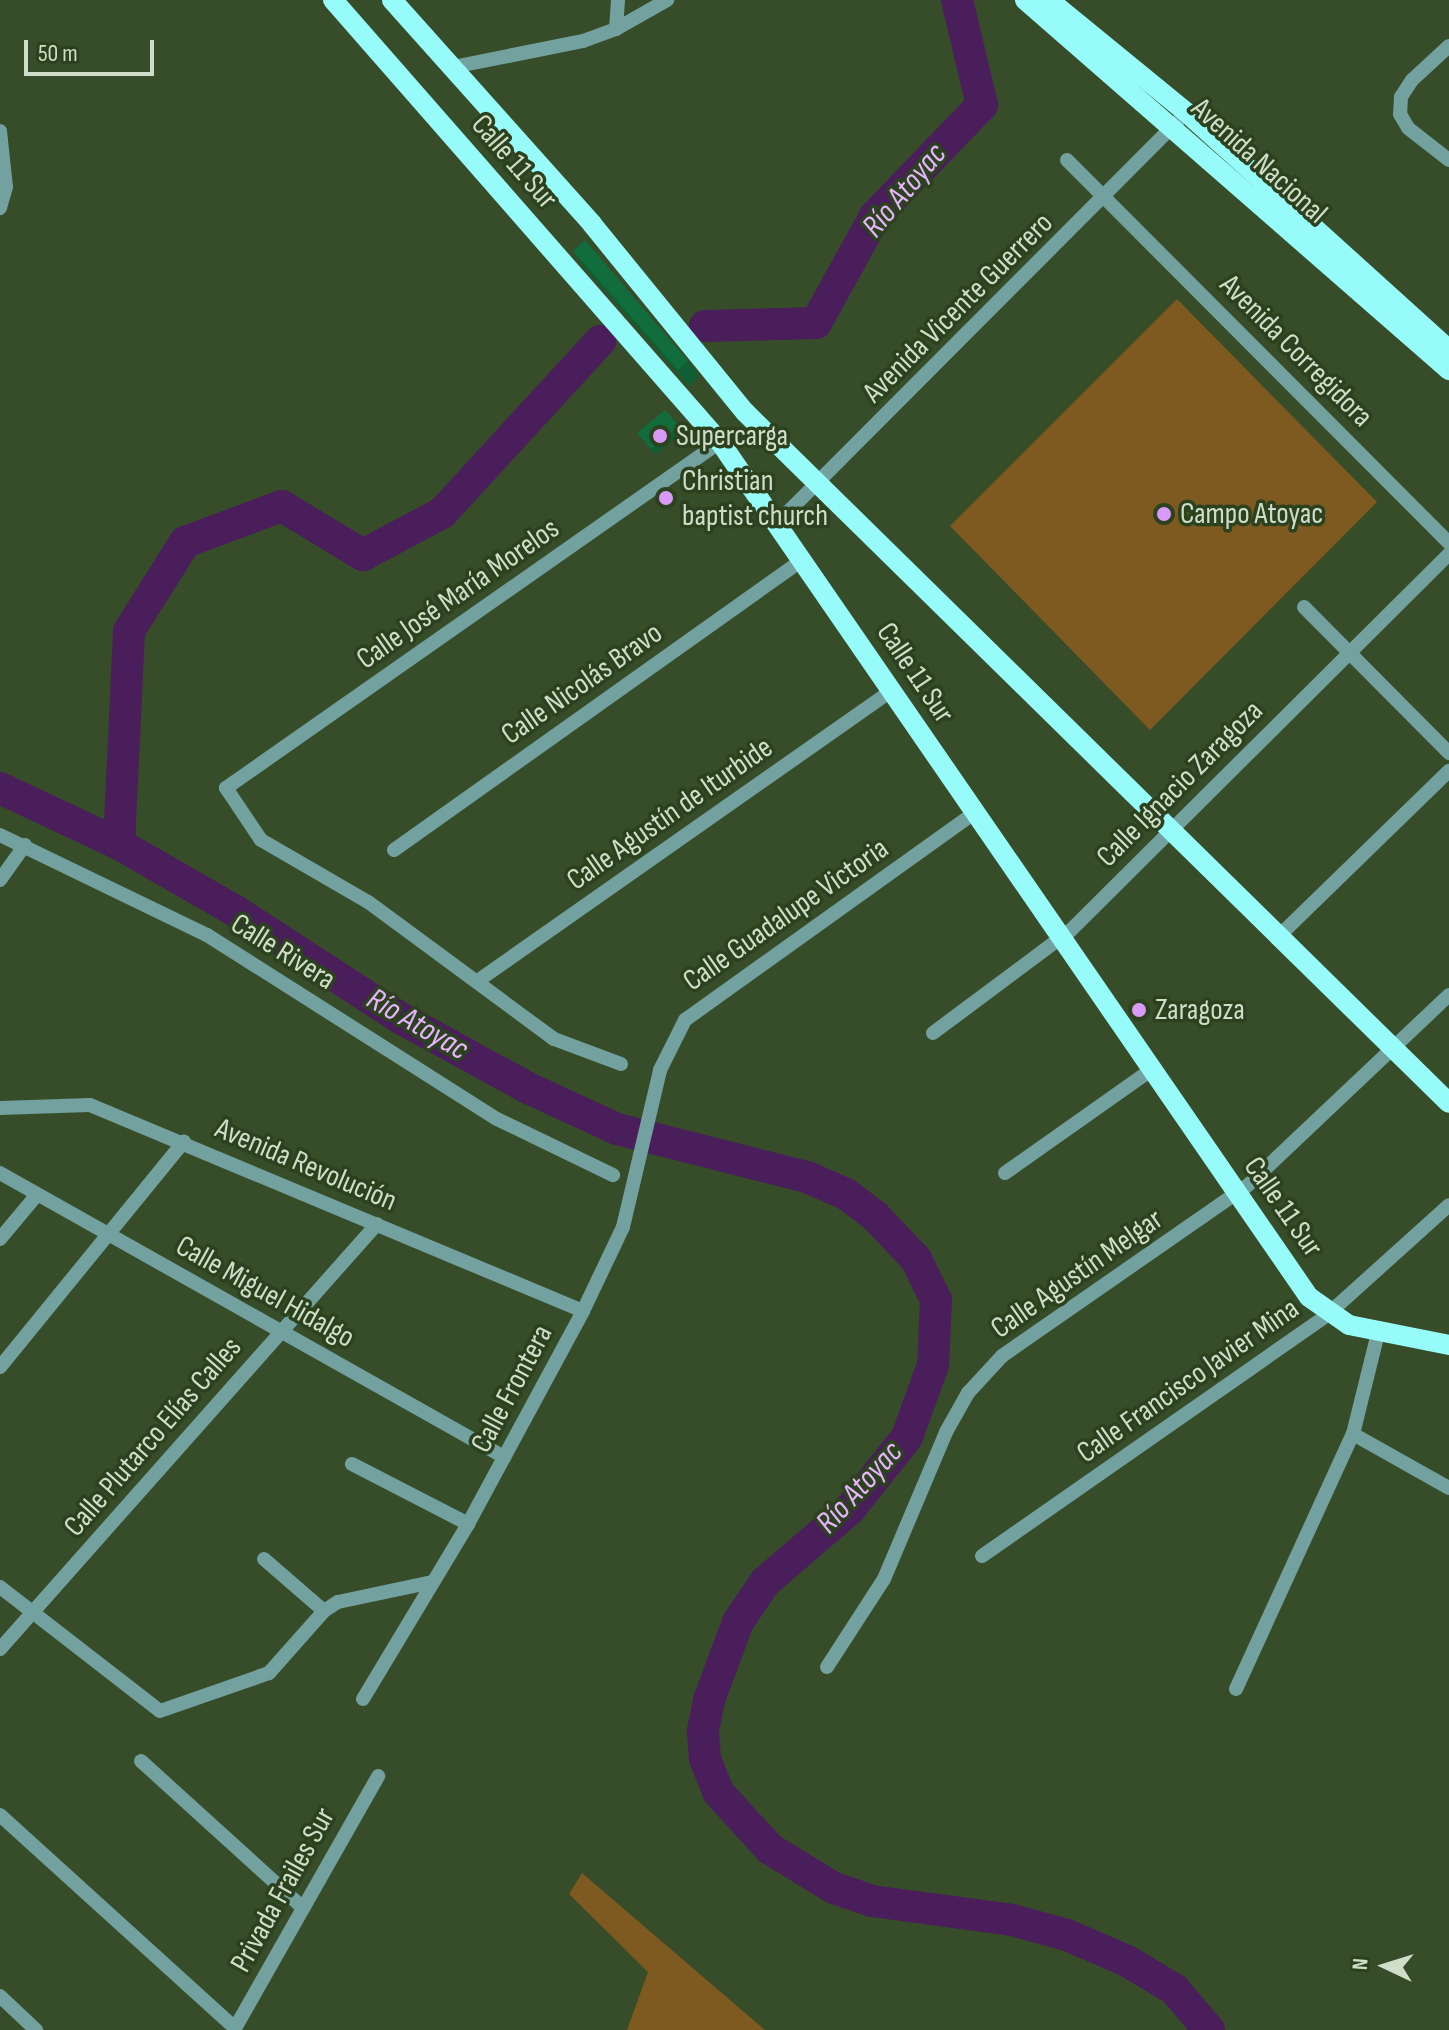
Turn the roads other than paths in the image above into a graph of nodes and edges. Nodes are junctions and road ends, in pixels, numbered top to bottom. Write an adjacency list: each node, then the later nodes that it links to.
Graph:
1 (333, 0): 18 (main road, Calle 11 Sur)
2 (392, 0): 9 (main road, Calle 11 Sur)
3 (618, 0): 7 (street)
4 (667, 0): 7 (street)
5 (1025, 0): 10 (main road, Avenida Nacional)
6 (1049, 0): 10 (main road, Avenida Nacional)
7 (616, 29): 9 (street)
8 (1449, 46): 13 (street)
9 (453, 67): 19 (main road, Calle 11 Sur)
10 (1180, 119): 14 (street, Avenida Vicente Guerrero); 16 (main road, Avenida Nacional); 17 (main road, Avenida Nacional)
11 (0, 131): 15 (street)
12 (1067, 160): 14 (street, Avenida Corregidora)
13 (1449, 160)
14 (1106, 195): 19 (street, Avenida Vicente Guerrero); 21 (street, Avenida Corregidora)
15 (0, 208)
16 (1449, 350)
17 (1449, 370)
18 (720, 442): 20 (main road, Calle 11 Sur); 37 (street, Calle José María Morelos)
19 (817, 487): 20 (street, Avenida Vicente Guerrero); 30 (main road, Calle 11 Sur)
20 (776, 524): 23 (main road, Calle 11 Sur)
21 (1449, 543)
22 (1449, 554): 25 (street, Calle Ignacio Zaragoza)
23 (801, 561): 26 (main road, Calle 11 Sur); 33 (street, Calle Nicolás Bravo)
24 (1304, 607): 25 (street)
25 (1348, 656): 27 (street); 30 (street, Calle Ignacio Zaragoza)
26 (891, 691): 29 (main road, Calle 11 Sur); 37 (street, Calle Agustín de Iturbide)
27 (1449, 753)
28 (1449, 771): 36 (street)
29 (974, 813): 35 (main road, Calle 11 Sur); 43 (street, Calle Guadalupe Victoria)
30 (1167, 832): 35 (street, Calle Ignacio Zaragoza); 36 (main road, Calle 11 Sur)
31 (0, 835): 32 (street, Calle Rivera)
32 (25, 845): 34 (street); 49 (street, Calle Rivera)
33 (394, 850)
34 (0, 880)
35 (1062, 938): 39 (street, Calle Ignacio Zaragoza); 42 (main road, Calle 11 Sur)
36 (1277, 938): 40 (main road, Calle 11 Sur)
37 (479, 980): 41 (street)
38 (1449, 995): 40 (street, Calle Agustín Melgar)
39 (933, 1033)
40 (1395, 1051): 44 (main road, Calle 11 Sur); 50 (street, Calle Agustín Melgar)
41 (621, 1064)
42 (1151, 1070): 48 (street); 50 (main road, Calle 11 Sur)
43 (656, 1082): 57 (street, Calle Frontera)
44 (1449, 1103)
45 (0, 1108): 46 (street, Avenida Revolución)
46 (184, 1141): 53 (street, Avenida Revolución); 54 (street)
47 (0, 1173): 51 (street, Calle Miguel Hidalgo)
48 (1005, 1173)
49 (613, 1175)
50 (1237, 1193): 56 (main road, Calle 11 Sur); 74 (street, Calle Agustín Melgar)
51 (36, 1196): 54 (street, Calle Miguel Hidalgo); 55 (street)
52 (1449, 1205): 56 (street, Calle Francisco Javier Mina)
53 (377, 1224): 57 (street, Avenida Revolución); 58 (street, Calle Plutarco Elías Calles)
54 (106, 1232): 58 (street, Calle Miguel Hidalgo); 61 (street)
55 (0, 1239)
56 (1334, 1310): 59 (main road, Calle 11 Sur); 67 (street, Calle Francisco Javier Mina)
57 (583, 1311): 63 (street, Calle Frontera)
58 (281, 1330): 63 (street, Calle Miguel Hidalgo); 72 (street, Calle Plutarco Elías Calles)
59 (1378, 1333): 60 (main road, Calle 11 Sur); 62 (street)
60 (1449, 1345)
61 (0, 1367)
62 (1353, 1434): 65 (street); 75 (street)
63 (504, 1457): 66 (street, Calle Frontera)
64 (352, 1464): 66 (street)
65 (1449, 1488)
66 (468, 1524): 69 (street, Calle Frontera)
67 (982, 1556)
68 (264, 1559): 71 (street)
69 (432, 1582): 71 (street); 76 (street, Calle Frontera)
70 (0, 1587): 72 (street)
71 (324, 1611): 72 (street)
72 (33, 1614): 73 (street, Calle Plutarco Elías Calles)
73 (0, 1649)
74 (827, 1667)
75 (1236, 1689)
76 (363, 1699)
77 (141, 1761): 80 (street)
78 (378, 1776): 80 (street, Privada Frailes Sur)
79 (0, 1815): 82 (street)
80 (303, 1908): 82 (street, Privada Frailes Sur)
81 (0, 1996): 83 (street)
82 (234, 2029)
83 (36, 2030)

